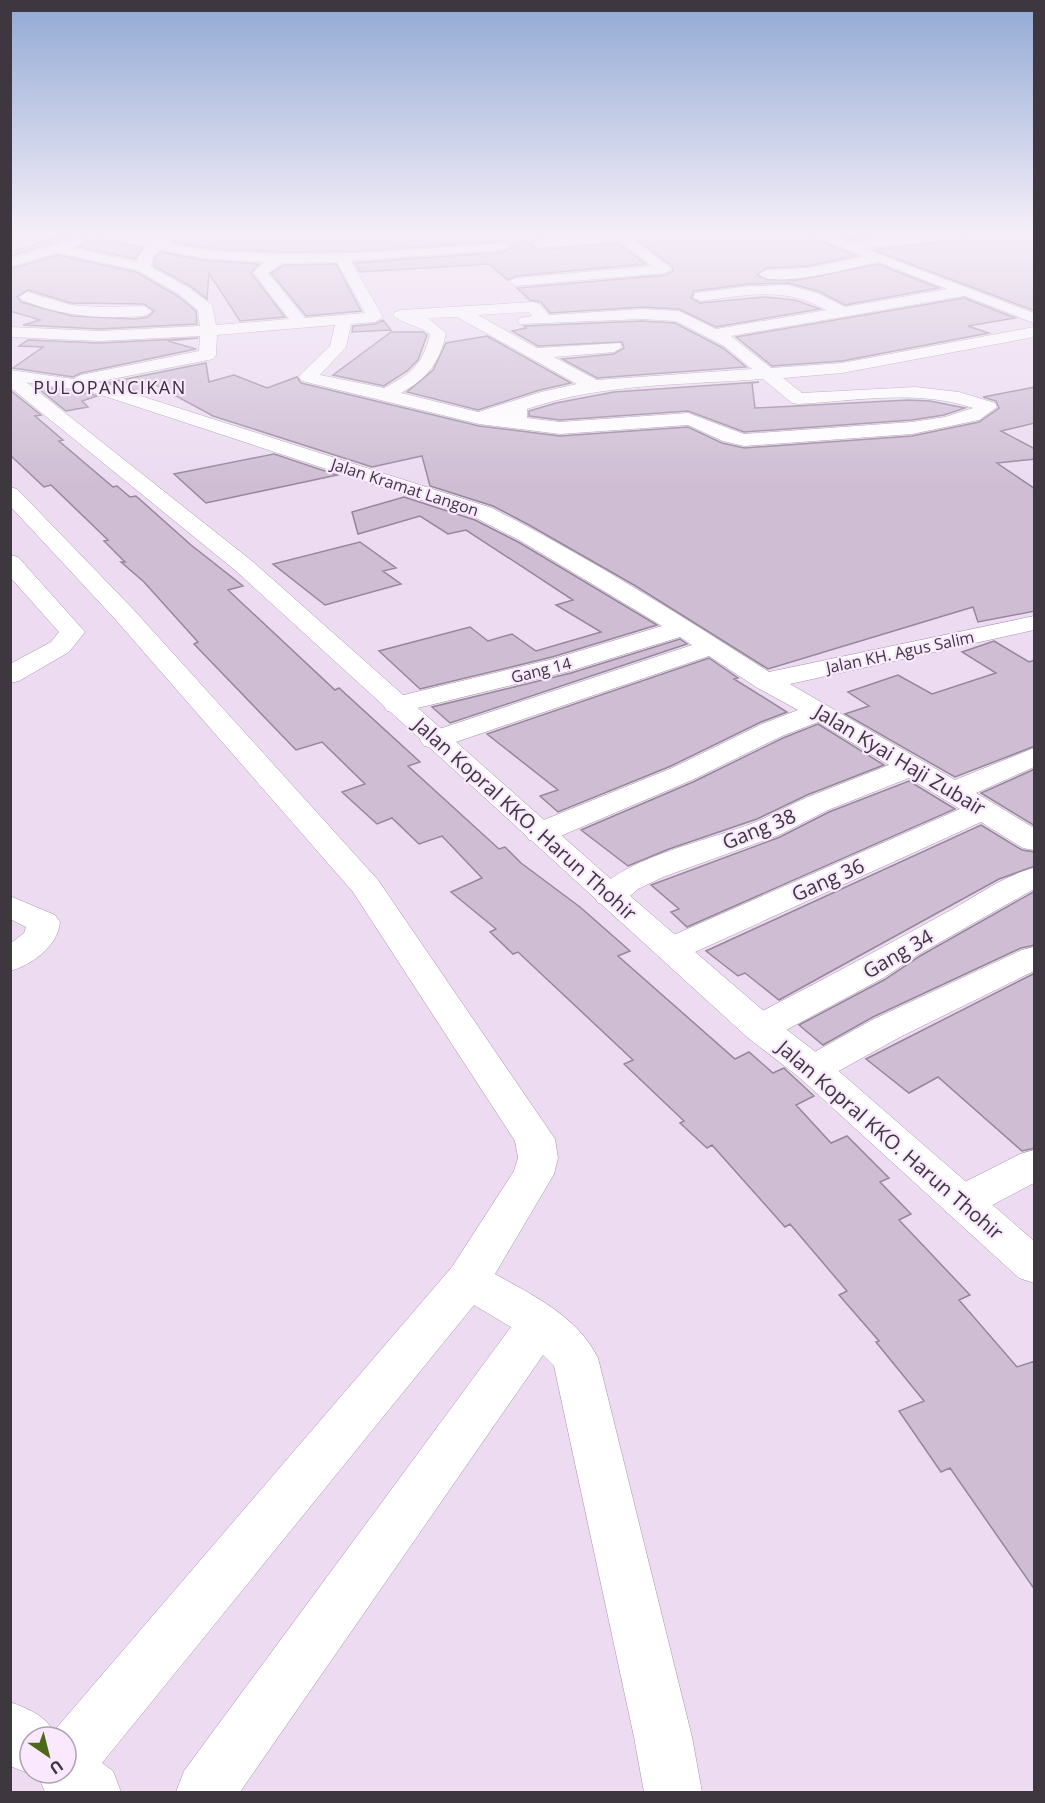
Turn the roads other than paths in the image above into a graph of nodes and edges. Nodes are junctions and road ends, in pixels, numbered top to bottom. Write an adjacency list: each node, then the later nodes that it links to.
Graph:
1 (207, 318): 13 (street)
2 (296, 318): 11 (street)
3 (357, 318): 9 (street)
4 (411, 318): 24 (street)
5 (470, 318): 12 (street)
6 (575, 318): 10 (street)
7 (683, 318): 16 (street)
8 (807, 318): 16 (street)
9 (344, 319): 11 (street); 24 (street)
10 (545, 320): 12 (street)
11 (300, 323): 13 (street)
12 (479, 324): 18 (street)
13 (209, 331): 14 (street); 20 (street)
14 (10, 332)
15 (1035, 332): 21 (street)
16 (714, 334): 21 (street)
17 (614, 347): 18 (street)
18 (536, 353): 23 (street)
19 (10, 366): 20 (street)
20 (66, 371): 22 (street, Jalan Kramat Langon); 30 (street, Jalan Kramat Langon)
21 (767, 375): 23 (street); 25 (street)
22 (10, 376): 34 (street, Jalan Kopral KKO. Harun Thohir)
23 (594, 386): 25 (street)
24 (386, 394): 25 (street)
25 (518, 414)
26 (10, 493): 28 (street)
27 (10, 562): 28 (street)
28 (98, 623): 32 (street); 54 (street)
29 (1035, 623): 33 (street, Jalan KH. Agus Salim)
30 (683, 628): 31 (street, Jalan Kramat Langon); 34 (street, Gang 14)
31 (711, 647): 33 (street, Jalan Kramat Langon); 36 (street)
32 (10, 675)
33 (765, 681): 35 (street, Jalan Kyai Haji Zubair)
34 (397, 705): 36 (street, Jalan Kopral KKO. Harun Thohir)
35 (820, 711): 38 (street, Jalan Kyai Haji Zubair); 41 (street)
36 (434, 740): 41 (street, Jalan Kopral KKO. Harun Thohir)
37 (1035, 757): 39 (street)
38 (910, 767): 39 (street, Jalan Kyai Haji Zubair); 44 (street, Gang 38)
39 (953, 792): 40 (street, Jalan Kyai Haji Zubair)
40 (983, 810): 42 (street, Jalan Kyai Haji Zubair); 46 (street, Gang 36)
41 (540, 833): 44 (street, Jalan Kopral KKO. Harun Thohir)
42 (1035, 841)
43 (1035, 878): 49 (street, Gang 34)
44 (610, 896): 46 (street, Jalan Kopral KKO. Harun Thohir)
45 (10, 906): 48 (street)
46 (672, 949): 49 (street, Jalan Kopral KKO. Harun Thohir)
47 (1035, 958): 50 (street)
48 (10, 960)
49 (760, 1028): 50 (street, Jalan Kopral KKO. Harun Thohir)
50 (813, 1070): 52 (street, Jalan Kopral KKO. Harun Thohir)
51 (1035, 1165): 52 (street)
52 (962, 1202): 53 (street, Jalan Kopral KKO. Harun Thohir)
53 (1035, 1266)
54 (468, 1280): 55 (street); 56 (street)
55 (541, 1322): 59 (street); 60 (street)
56 (78, 1748)
57 (78, 1781): 58 (street)
58 (92, 1792)
59 (205, 1792)
60 (673, 1792)

